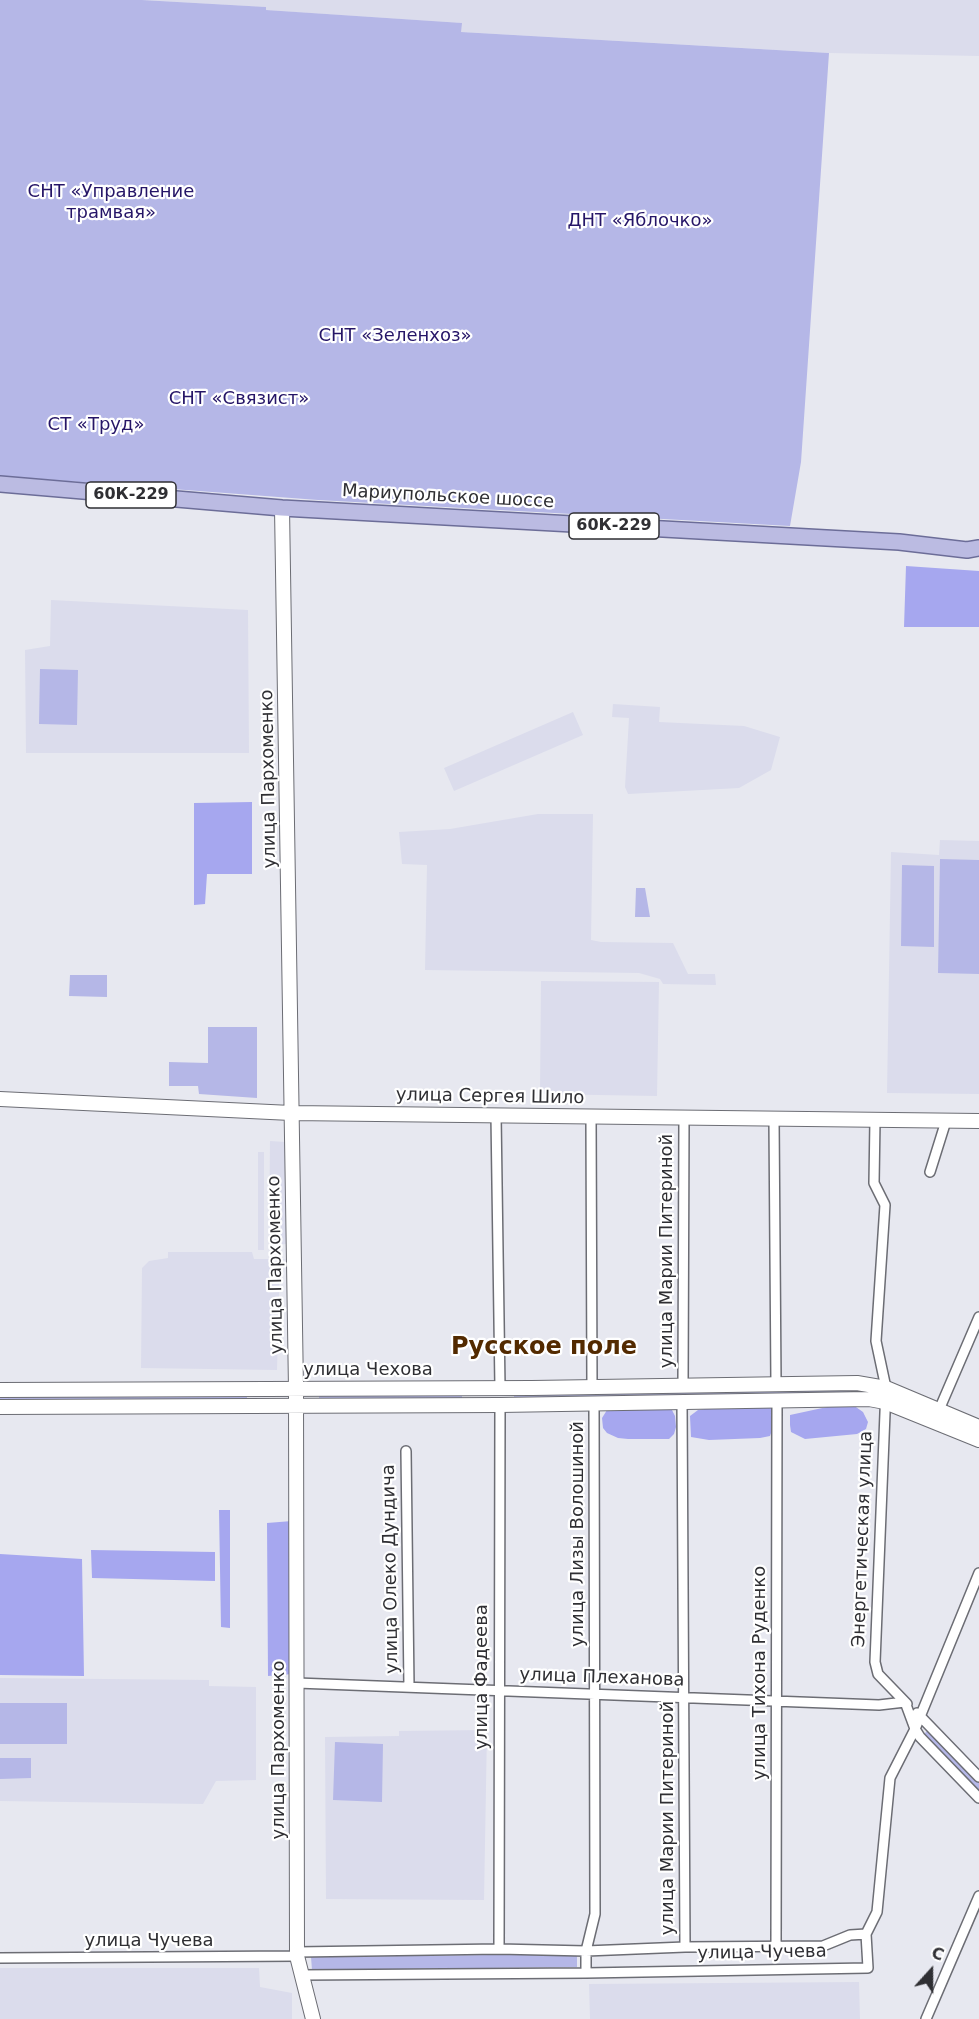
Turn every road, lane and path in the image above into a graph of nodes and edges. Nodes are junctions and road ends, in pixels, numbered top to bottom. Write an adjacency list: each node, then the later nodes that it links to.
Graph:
1 (0, 484): 2 (main road, Мариупольское шоссе / 60К-229)
2 (282, 508): 3 (main road, Мариупольское шоссе / 60К-229); 5 (street, улица Пархоменко)
3 (975, 552)
4 (0, 1100): 5 (street, улица Сергея Шило)
5 (291, 1113): 6 (street, улица Сергея Шило); 19 (street, улица Пархоменко)
6 (496, 1115): 7 (street, улица Сергея Шило); 18 (street)
7 (591, 1116): 8 (street, улица Сергея Шило); 17 (street)
8 (684, 1118): 9 (street, улица Сергея Шило); 16 (street, улица Марии Питериной)
9 (774, 1119): 10 (street, улица Сергея Шило); 15 (street)
10 (875, 1120): 11 (street, улица Сергея Шило); 21 (street, Энергетическая улица)
11 (946, 1121): 12 (street, улица Сергея Шило); 13 (street)
12 (979, 1121)
13 (930, 1172)
14 (979, 1317): 28 (street)
15 (776, 1384): 16 (street, улица Чехова); 21 (street, улица Чехова)
16 (683, 1385): 17 (street, улица Чехова)
17 (592, 1387): 18 (street, улица Чехова)
18 (500, 1388): 19 (street, улица Чехова); 26 (street)
19 (296, 1389): 20 (street, улица Чехова); 25 (street, улица Пархоменко)
20 (0, 1390)
21 (886, 1395): 22 (street, улица Чехова); 28 (street, улица Чехова); 30 (street, улица Чехова); 39 (street, Энергетическая улица)
22 (777, 1400): 23 (street, улица Чехова); 38 (street, улица Тихона Руденко)
23 (682, 1402): 24 (street, улица Чехова); 37 (street, улица Марии Питериной)
24 (594, 1403): 26 (street, улица Чехова); 36 (street, улица Лизы Волошиной)
25 (296, 1405): 26 (street, улица Чехова); 27 (street, улица Чехова); 33 (street, улица Пархоменко)
26 (500, 1405): 35 (street, улица Фадеева)
27 (0, 1407)
28 (939, 1410): 29 (street, улица Чехова)
29 (979, 1427)
30 (979, 1440)
31 (406, 1451): 34 (street, улица Олеко Дундича)
32 (979, 1574): 40 (street)
33 (297, 1683): 34 (street, улица Плеханова); 50 (street, улица Пархоменко)
34 (409, 1687): 35 (street, улица Плеханова)
35 (498, 1690): 36 (street, улица Плеханова); 48 (street, улица Фадеева)
36 (595, 1694): 37 (street, улица Плеханова); 49 (street, улица Лизы Волошиной)
37 (685, 1697): 38 (street, улица Плеханова); 47 (street, улица Марии Питериной)
38 (776, 1701): 39 (street, улица Плеханова); 46 (street, улица Тихона Руденко)
39 (905, 1702): 40 (street, Энергетическая улица); 41 (street, Энергетическая улица)
40 (920, 1715): 41 (street); 42 (street, Энергетическая улица)
41 (915, 1729): 43 (street, Энергетическая улица); 45 (street)
42 (979, 1777)
43 (979, 1798)
44 (979, 1896): 55 (street)
45 (866, 1934): 46 (street, улица Чучева); 52 (street, улица Чучева)
46 (776, 1946): 47 (street, улица Чучева)
47 (685, 1947): 49 (street, улица Чучева)
48 (499, 1949): 49 (street, улица Чучева); 50 (street, улица Чучева)
49 (585, 1951): 52 (street)
50 (297, 1954): 51 (street, улица Чучева); 53 (street, улица Пархоменко)
51 (0, 1958)
52 (585, 1973): 53 (street, улица Чучева)
53 (301, 1975): 54 (street, улица Пархоменко)
54 (313, 2019)
55 (926, 2019)

